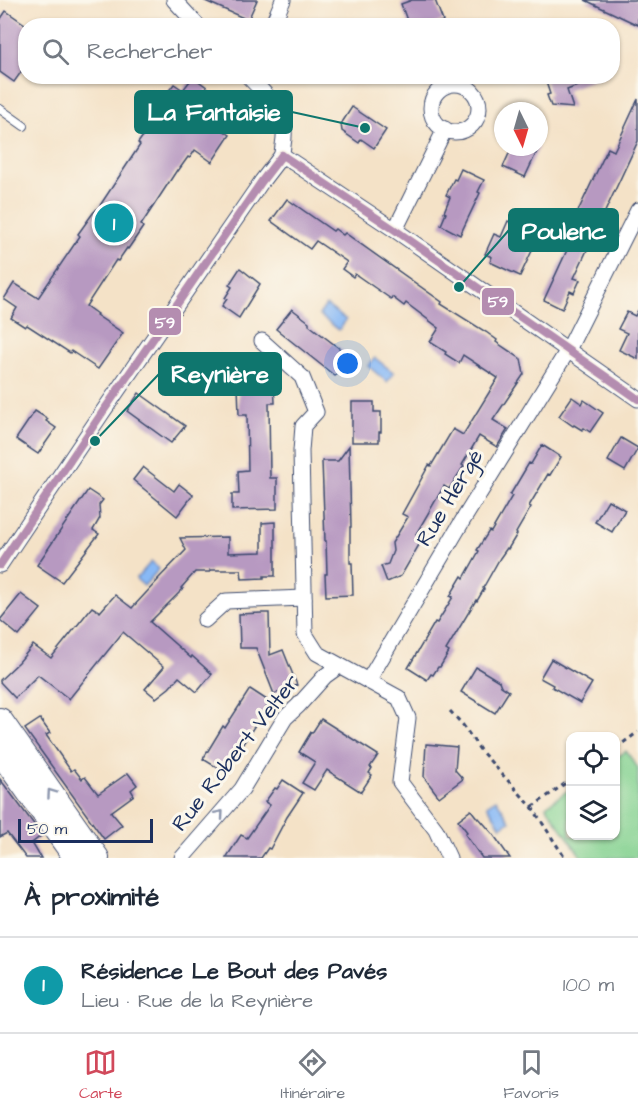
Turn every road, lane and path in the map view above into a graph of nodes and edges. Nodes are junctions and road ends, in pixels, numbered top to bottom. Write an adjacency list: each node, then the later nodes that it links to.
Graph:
1 (174, 0): 3 (street)
2 (283, 0): 4 (street)
3 (191, 18)
4 (275, 18)
5 (255, 84): 9 (street)
6 (0, 109): 7 (lane)
7 (24, 126)
8 (445, 129): 11 (street)
9 (282, 155): 11 (street); 16 (street)
10 (638, 210): 12 (street, Rue Hergé)
11 (395, 230): 14 (street)
12 (634, 230): 14 (street, Rue Hergé)
13 (262, 341): 17 (street)
14 (568, 350): 15 (street); 20 (street, Rue Hergé)
15 (638, 399)
16 (0, 565)
17 (304, 598): 18 (street); 19 (street)
18 (205, 620)
19 (339, 666): 20 (street); 32 (street, Rue Robert Velter, one-way to 19)
20 (371, 676): 33 (street)
21 (450, 711): 29 (path)
22 (0, 720): 31 (main road, one-way to 22)
23 (638, 732): 24 (path)
24 (633, 736): 25 (path); 26 (path)
25 (638, 739)
26 (620, 745)
27 (0, 752): 30 (main road)
28 (566, 783): 29 (path)
29 (532, 807): 34 (path)
30 (76, 858)
31 (97, 858)
32 (182, 858)
33 (448, 858)
34 (565, 858)

